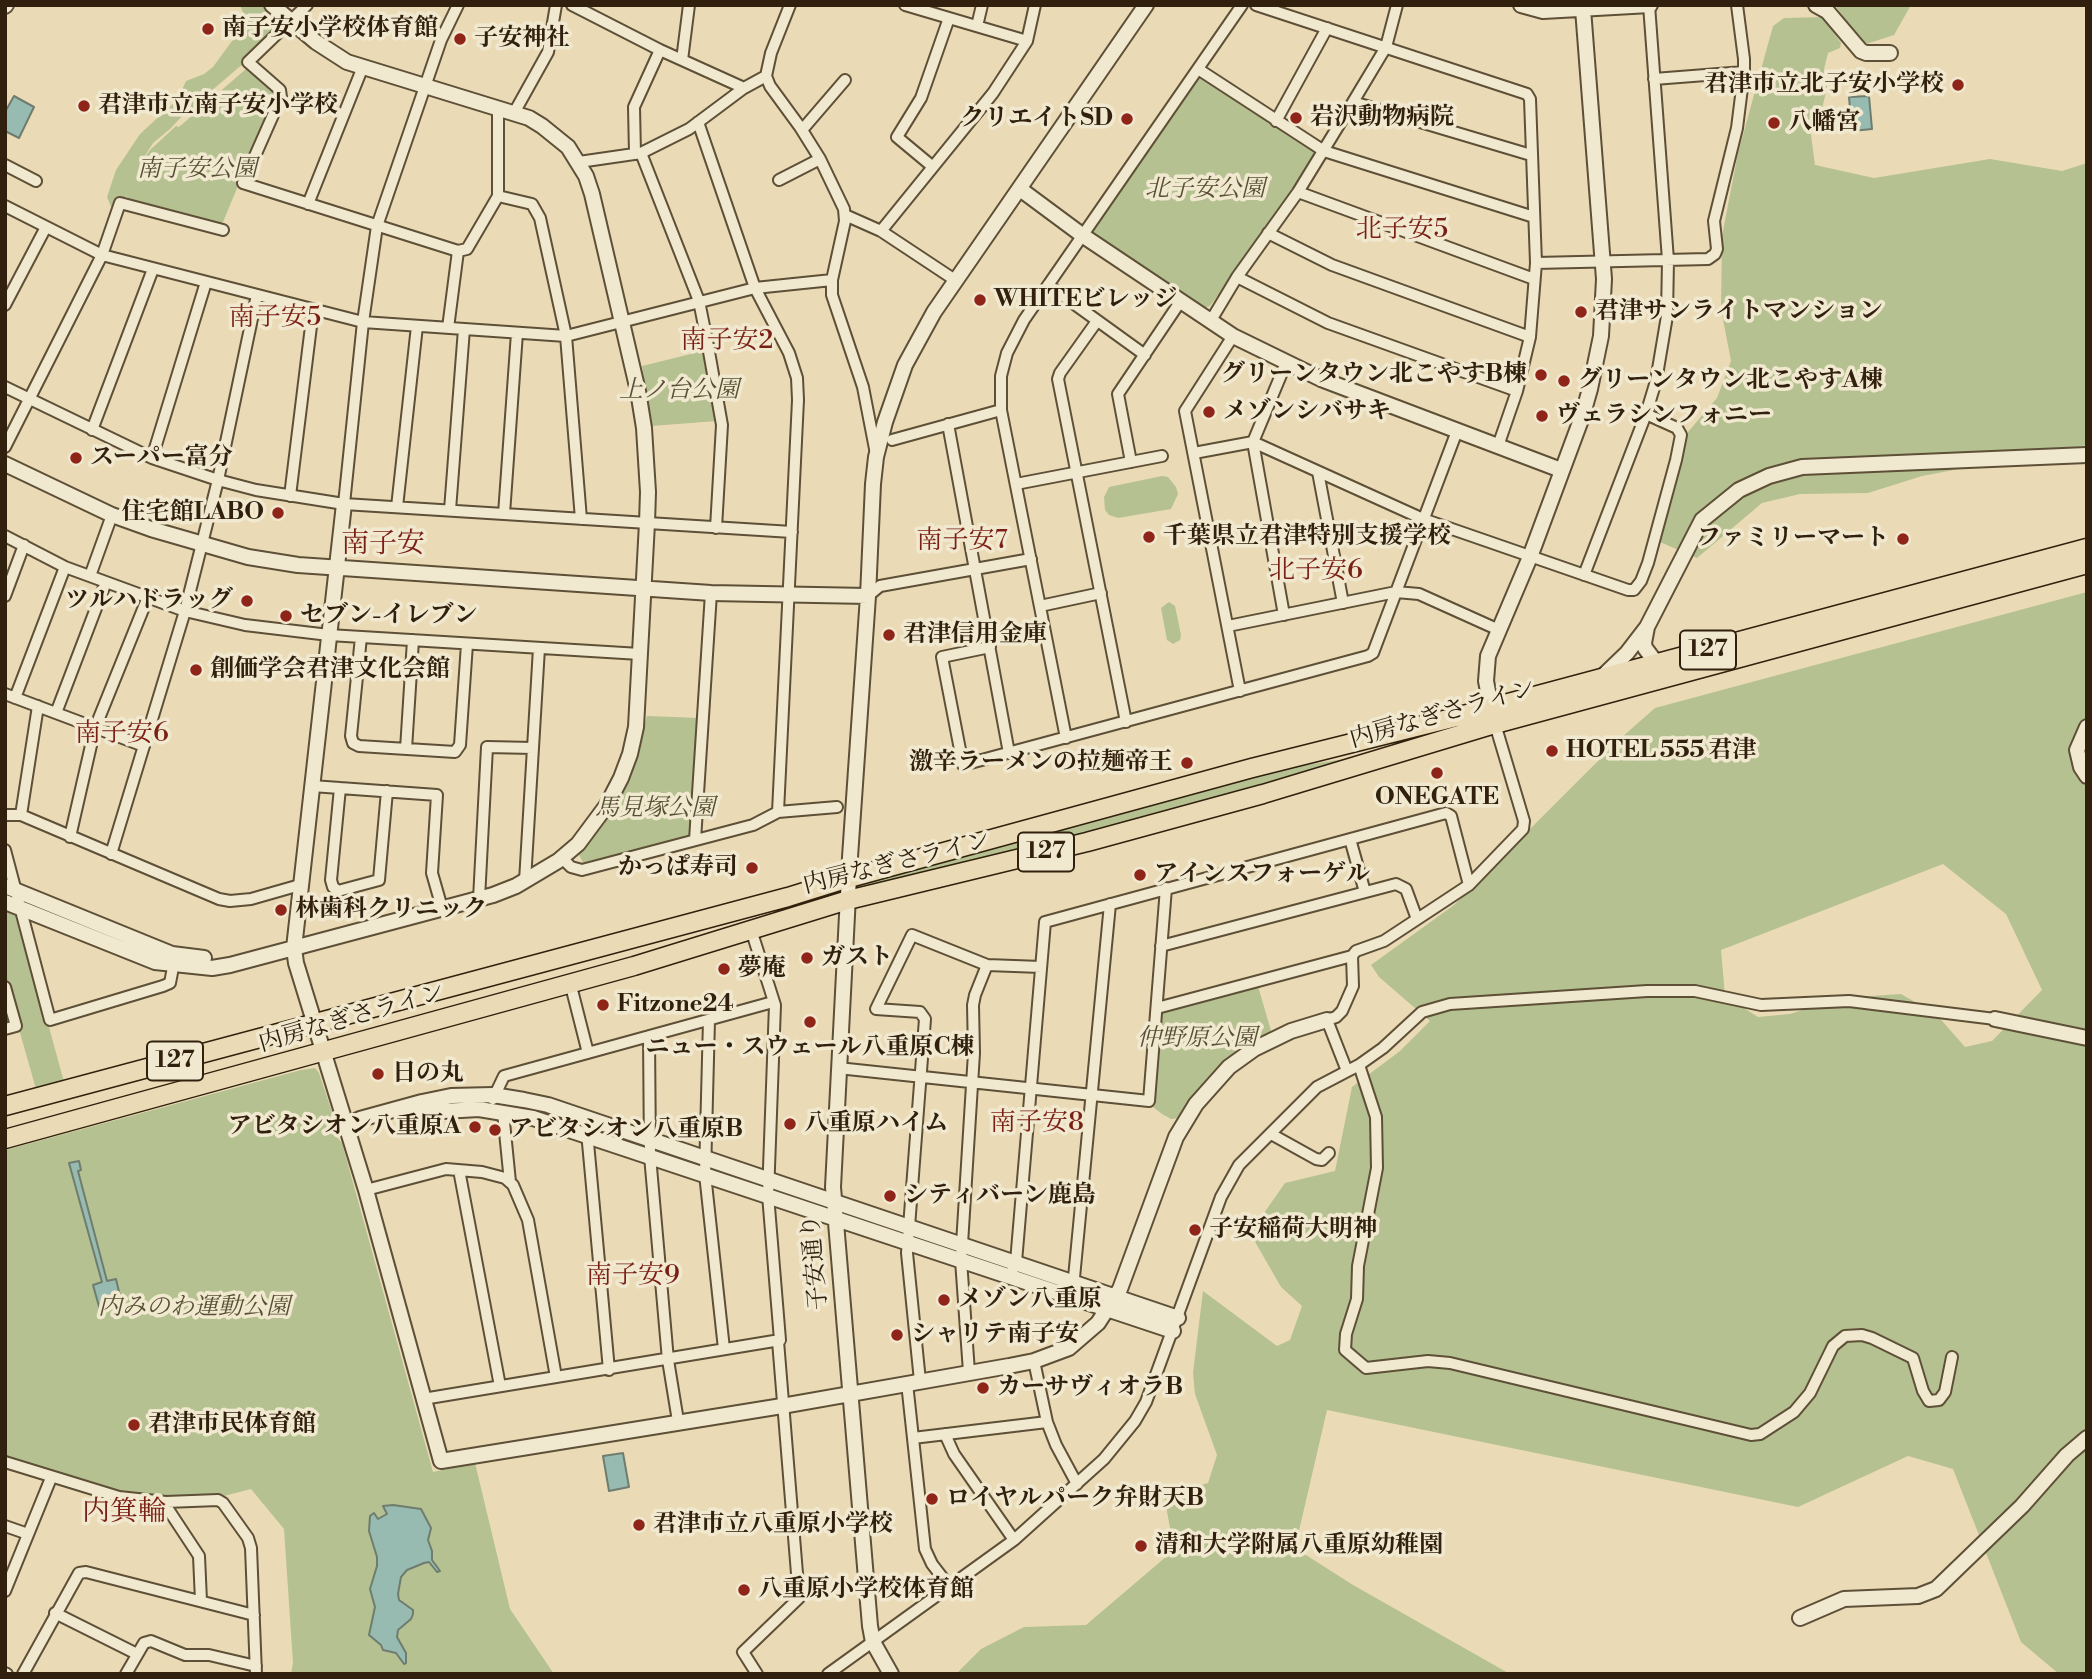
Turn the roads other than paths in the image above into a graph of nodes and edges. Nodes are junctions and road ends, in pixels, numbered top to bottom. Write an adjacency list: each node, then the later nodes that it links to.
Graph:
1 (272, 5): 21 (street)
2 (307, 5): 21 (street)
3 (457, 5): 35 (street)
4 (556, 5): 39 (street)
5 (572, 5): 26 (street)
6 (689, 5): 28 (street)
7 (790, 5): 32 (street)
8 (905, 5): 20 (street)
9 (982, 5): 22 (street)
10 (1035, 5): 24 (street)
11 (1146, 5): 52 (street, 子安通り)
12 (1242, 5): 30 (street)
13 (1256, 5): 23 (street)
14 (1397, 5): 25 (street)
15 (1521, 5): 19 (street)
16 (1649, 5): 19 (street); 33 (street)
17 (1737, 5): 31 (street)
18 (1816, 5): 27 (street)
19 (1583, 7): 68 (street)
20 (949, 18): 22 (street); 49 (street)
21 (291, 20): 29 (street); 55 (street)
22 (977, 26): 24 (street)
23 (1327, 29): 25 (street); 40 (street)
24 (1027, 41): 49 (street)
25 (1386, 47): 37 (street); 45 (street)
26 (660, 50): 28 (street); 44 (street)
27 (1890, 53)
28 (682, 60): 36 (street)
29 (362, 69): 35 (street); 55 (street)
30 (1198, 69): 40 (street); 64 (street)
31 (1744, 72): 33 (street); 67 (street)
32 (766, 76): 36 (street); 42 (street)
33 (1654, 79): 67 (street)
34 (845, 80): 42 (street)
35 (425, 87): 38 (street); 59 (street)
36 (744, 88): 41 (street)
37 (1353, 102): 43 (street); 45 (street)
38 (498, 108): 39 (street); 54 (street)
39 (514, 113): 47 (street)
40 (1276, 121): 43 (street)
41 (698, 122): 44 (street); 77 (street)
42 (802, 130): 46 (street)
43 (1324, 151): 53 (street); 58 (street)
44 (638, 153): 47 (street); 79 (street)
45 (1531, 155): 58 (street)
46 (820, 159): 50 (street); 57 (street)
47 (579, 162): 83 (street)
48 (5, 165): 51 (street)
49 (933, 167): 62 (street)
50 (779, 180)
51 (37, 181)
52 (1020, 189): 64 (street); 74 (street, 子安通り)
53 (1298, 192): 63 (street); 72 (street)
54 (498, 196): 65 (street); 91 (street)
55 (309, 204): 59 (street)
56 (5, 206): 60 (street)
57 (845, 215): 62 (street); 73 (street)
58 (1534, 217): 69 (street)
59 (377, 226): 65 (street); 85 (street)
60 (46, 227): 66 (street); 81 (street)
61 (223, 230): 66 (street)
62 (881, 231): 74 (street)
63 (1268, 233): 71 (street); 93 (street)
64 (1082, 235): 76 (street); 80 (street)
65 (458, 251): 88 (street)
66 (102, 256): 70 (street); 98 (street)
67 (1668, 260): 68 (street); 100 (street)
68 (1603, 261): 69 (street); 115 (street)
69 (1536, 263): 72 (street)
70 (153, 269): 75 (street); 102 (street)
71 (1237, 277): 86 (street); 97 (street)
72 (1534, 279): 93 (street)
73 (832, 280): 77 (street); 111 (street)
74 (955, 281): 111 (street, 子安通り)
75 (206, 282): 78 (street); 112 (street)
76 (1048, 285): 84 (street); 99 (street)
77 (755, 288): 79 (street); 130 (street)
78 (257, 295): 82 (street); 118 (street)
79 (699, 301): 83 (street); 129 (street)
80 (1180, 302): 86 (street); 94 (street)
81 (5, 305)
82 (313, 310): 85 (street); 120 (street)
83 (621, 321): 91 (street); 128 (street)
84 (1097, 321): 94 (street); 117 (street)
85 (363, 322): 87 (street); 121 (street)
86 (1210, 322): 92 (street)
87 (416, 326): 88 (street); 122 (street)
88 (448, 328): 89 (street)
89 (464, 329): 90 (street); 123 (street)
90 (517, 332): 91 (street); 124 (street)
91 (566, 336): 126 (street)
92 (1233, 336): 95 (street); 108 (street)
93 (1530, 337): 97 (street)
94 (1145, 355): 113 (street)
95 (1286, 363): 103 (street); 105 (street)
96 (5, 387): 98 (street)
97 (1517, 391): 106 (street)
98 (29, 399): 102 (street); 107 (street)
99 (1001, 410): 101 (street); 119 (street)
100 (1646, 414): 141 (street); 141 (street)
101 (948, 424): 104 (street); 140 (street)
102 (92, 430): 112 (street)
103 (1457, 431): 106 (street); 127 (street)
104 (892, 440)
105 (1253, 442): 108 (street); 116 (street); 155 (street)
106 (1498, 446): 115 (street)
107 (5, 447)
108 (1194, 453): 156 (street)
109 (2087, 455): 157 (street)
110 (1162, 456): 113 (street)
111 (876, 457): 150 (street, 子安通り)
112 (152, 458): 118 (street)
113 (1131, 462): 117 (street)
114 (5, 464): 125 (street)
115 (1561, 470): 135 (street)
116 (1318, 472): 127 (street); 152 (street)
117 (1077, 473): 119 (street); 147 (street)
118 (218, 480): 120 (street); 133 (street)
119 (1016, 485): 136 (street)
120 (290, 496): 121 (street)
121 (344, 504): 122 (street); 139 (street)
122 (397, 507): 123 (street)
123 (450, 510): 124 (street)
124 (504, 514): 126 (street)
125 (112, 515): 133 (street); 142 (street)
126 (581, 519): 128 (street)
127 (1423, 519): 135 (street); 145 (street)
128 (647, 523): 129 (street); 144 (street)
129 (716, 528): 130 (street)
130 (792, 532): 148 (street)
131 (5, 536): 132 (street)
132 (24, 545): 138 (street); 149 (street)
133 (201, 545): 139 (street); 154 (street)
134 (2087, 548): 166 (highway, 内房なぎさライン / 127)
135 (1531, 557): 141 (street); 158 (street)
136 (1031, 559): 140 (street); 153 (street)
137 (2087, 564): 172 (highway, 内房なぎさライン / 127)
138 (65, 567): 142 (street); 169 (street)
139 (337, 569): 144 (street); 159 (street)
140 (975, 570): 150 (street); 163 (street)
141 (1584, 575)
142 (90, 576): 143 (street)
143 (106, 582): 151 (street); 171 (street)
144 (644, 589): 146 (street); 165 (street)
145 (1396, 592): 152 (street); 158 (street); 168 (street)
146 (711, 593): 148 (street); 191 (street)
147 (1101, 593): 153 (street); 173 (street)
148 (788, 594): 150 (street); 186 (street)
149 (5, 596)
150 (868, 596): 195 (street, 子安通り)
151 (148, 597): 154 (street); 175 (street)
152 (1343, 603): 155 (street)
153 (1040, 606): 176 (street)
154 (185, 611): 159 (street); 177 (street)
155 (1284, 615): 156 (street)
156 (1228, 626): 168 (street)
157 (1647, 626): 166 (street); 167 (street)
158 (1500, 630): 172 (street)
159 (329, 635): 160 (street); 182 (street)
160 (361, 637): 161 (street); 178 (street)
161 (413, 640): 162 (street); 178 (street)
162 (467, 644): 164 (street); 178 (street)
163 (990, 647): 180 (street); 180 (street)
164 (539, 648): 165 (street); 179 (street)
165 (640, 654): 194 (street)
166 (1661, 662): 167 (highway, 内房なぎさライン / 127)
167 (1600, 679): 172 (highway, 内房なぎさライン / 127)
168 (1240, 691): 173 (street)
169 (10, 696): 170 (street)
170 (38, 706): 171 (street); 188 (street)
171 (56, 713): 175 (street)
172 (1493, 715): 195 (highway, 内房なぎさライン / 127); 198 (street); 203 (highway, 内房なぎさライン / 127)
173 (1126, 722): 176 (street)
174 (2087, 727): 181 (street)
175 (95, 728): 177 (street); 189 (street)
176 (1066, 738): 180 (street)
177 (144, 746): 193 (street)
178 (406, 748)
179 (533, 748): 196 (street); 202 (street)
180 (1009, 753)
181 (2087, 776)
182 (312, 786): 183 (street); 197 (street)
183 (340, 788): 184 (street); 184 (street)
184 (387, 791): 206 (street)
185 (836, 807): 186 (street)
186 (778, 813): 191 (street)
187 (5, 815): 188 (street)
188 (21, 815): 189 (street)
189 (69, 837): 193 (street)
190 (1350, 839): 198 (street); 199 (street); 200 (street)
191 (695, 840): 194 (street)
192 (5, 850): 201 (street)
193 (111, 854): 197 (street)
194 (562, 858): 196 (street)
195 (849, 878): 203 (street, 子安通り); 222 (highway, 内房なぎさライン / 127)
196 (526, 881): 202 (street)
197 (300, 885): 210 (street)
198 (1469, 885): 207 (street)
199 (1166, 888): 204 (street); 209 (street)
200 (1365, 892): 207 (street); 209 (street)
201 (9, 893): 205 (street); 212 (street)
202 (478, 899): 206 (street)
203 (848, 900): 226 (highway, 内房なぎさライン / 127); 229 (street, 子安通り)
204 (1110, 904): 214 (street); 235 (street)
205 (21, 908): 212 (street); 212 (street)
206 (442, 908): 210 (street)
207 (1417, 919): 211 (street)
208 (754, 939): 217 (street)
209 (1161, 946): 218 (street)
210 (294, 948): 212 (street); 222 (street)
211 (1352, 956): 218 (street); 221 (street)
212 (175, 960)
213 (987, 965): 214 (street); 231 (street); 232 (street)
214 (1041, 967): 233 (street)
215 (5, 987): 223 (street)
216 (572, 990): 227 (street)
217 (773, 1002): 220 (street); 249 (street)
218 (1157, 1008): 235 (street)
219 (1995, 1019): 225 (street); 228 (street)
220 (709, 1020): 224 (street); 246 (street)
221 (1327, 1020): 230 (street); 262 (street)
222 (316, 1023): 226 (street); 236 (highway, 内房なぎさライン / 127)
223 (5, 1029)
224 (649, 1036): 227 (street); 243 (street)
225 (2087, 1038)
226 (325, 1052): 239 (street); 242 (highway, 内房なぎさライン / 127)
227 (588, 1053): 234 (street)
228 (1359, 1065): 230 (street); 268 (street)
229 (838, 1068): 231 (street); 253 (street, 子安通り)
230 (1347, 1071): 241 (street)
231 (920, 1077): 232 (street); 255 (street)
232 (973, 1082): 233 (street); 257 (street)
233 (1031, 1088): 235 (street); 259 (street)
234 (493, 1095): 237 (street); 238 (street); 239 (street)
235 (1093, 1095): 261 (street)
236 (5, 1106)
237 (498, 1111): 239 (street); 240 (street); 250 (street)
238 (588, 1119): 240 (street); 243 (street)
239 (347, 1125): 251 (street)
240 (587, 1134): 245 (street); 271 (street)
241 (1271, 1134): 244 (street); 265 (street)
242 (5, 1139)
243 (650, 1139): 245 (street); 246 (street)
244 (1329, 1153)
245 (650, 1156): 248 (street); 269 (street)
246 (704, 1158): 248 (street); 249 (street)
247 (459, 1170): 250 (street); 251 (street); 275 (street)
248 (705, 1174): 252 (street); 267 (street)
249 (769, 1179): 252 (street); 253 (street)
250 (510, 1182): 273 (street)
251 (366, 1190): 277 (street)
252 (768, 1195): 254 (street); 266 (street)
253 (834, 1201): 254 (street, 子安通り); 255 (street)
254 (835, 1217): 256 (street); 276 (street, 子安通り)
255 (909, 1226): 256 (street); 257 (street)
256 (907, 1242): 258 (street); 274 (street)
257 (962, 1244): 258 (street); 259 (street)
258 (961, 1260): 260 (street); 272 (street)
259 (1016, 1262): 260 (street); 261 (street)
260 (1010, 1276): 263 (street)
261 (1074, 1281): 262 (street); 263 (street)
262 (1116, 1295): 264 (street); 265 (street)
263 (1072, 1297): 264 (street)
264 (1108, 1309): 265 (street); 270 (street)
265 (1175, 1324): 286 (street)
266 (778, 1341): 267 (street); 278 (street)
267 (724, 1349): 269 (street)
268 (1952, 1357)
269 (668, 1360): 271 (street); 279 (street)
270 (1034, 1360): 272 (street); 280 (street)
271 (609, 1370): 273 (street)
272 (969, 1372): 274 (street)
273 (556, 1377): 275 (street)
274 (913, 1382): 276 (street); 282 (street)
275 (500, 1386): 277 (street)
276 (850, 1393): 278 (street); 297 (street, 子安通り)
277 (423, 1399): 279 (street)
278 (782, 1406): 279 (street); 302 (street)
279 (678, 1421)
280 (1046, 1422): 281 (street); 286 (street)
281 (945, 1434): 282 (street); 290 (street)
282 (913, 1438): 291 (street)
283 (2087, 1438): 296 (street)
284 (5, 1462): 285 (street)
285 (51, 1478): 287 (street); 289 (street)
286 (1077, 1484): 290 (street)
287 (166, 1502): 293 (street); 295 (street)
288 (5, 1525): 289 (street)
289 (28, 1534): 292 (street)
290 (1014, 1540): 291 (street)
291 (949, 1586): 297 (street)
292 (5, 1591)
293 (201, 1601): 294 (street); 295 (street)
294 (55, 1613): 298 (street); 300 (street)
295 (254, 1615): 299 (street)
296 (1800, 1618)
297 (873, 1642): 303 (street); 304 (street)
298 (137, 1654): 299 (street); 301 (street)
299 (256, 1670)
300 (23, 1674)
301 (126, 1674)
302 (757, 1674)
303 (828, 1674)
304 (891, 1674)

